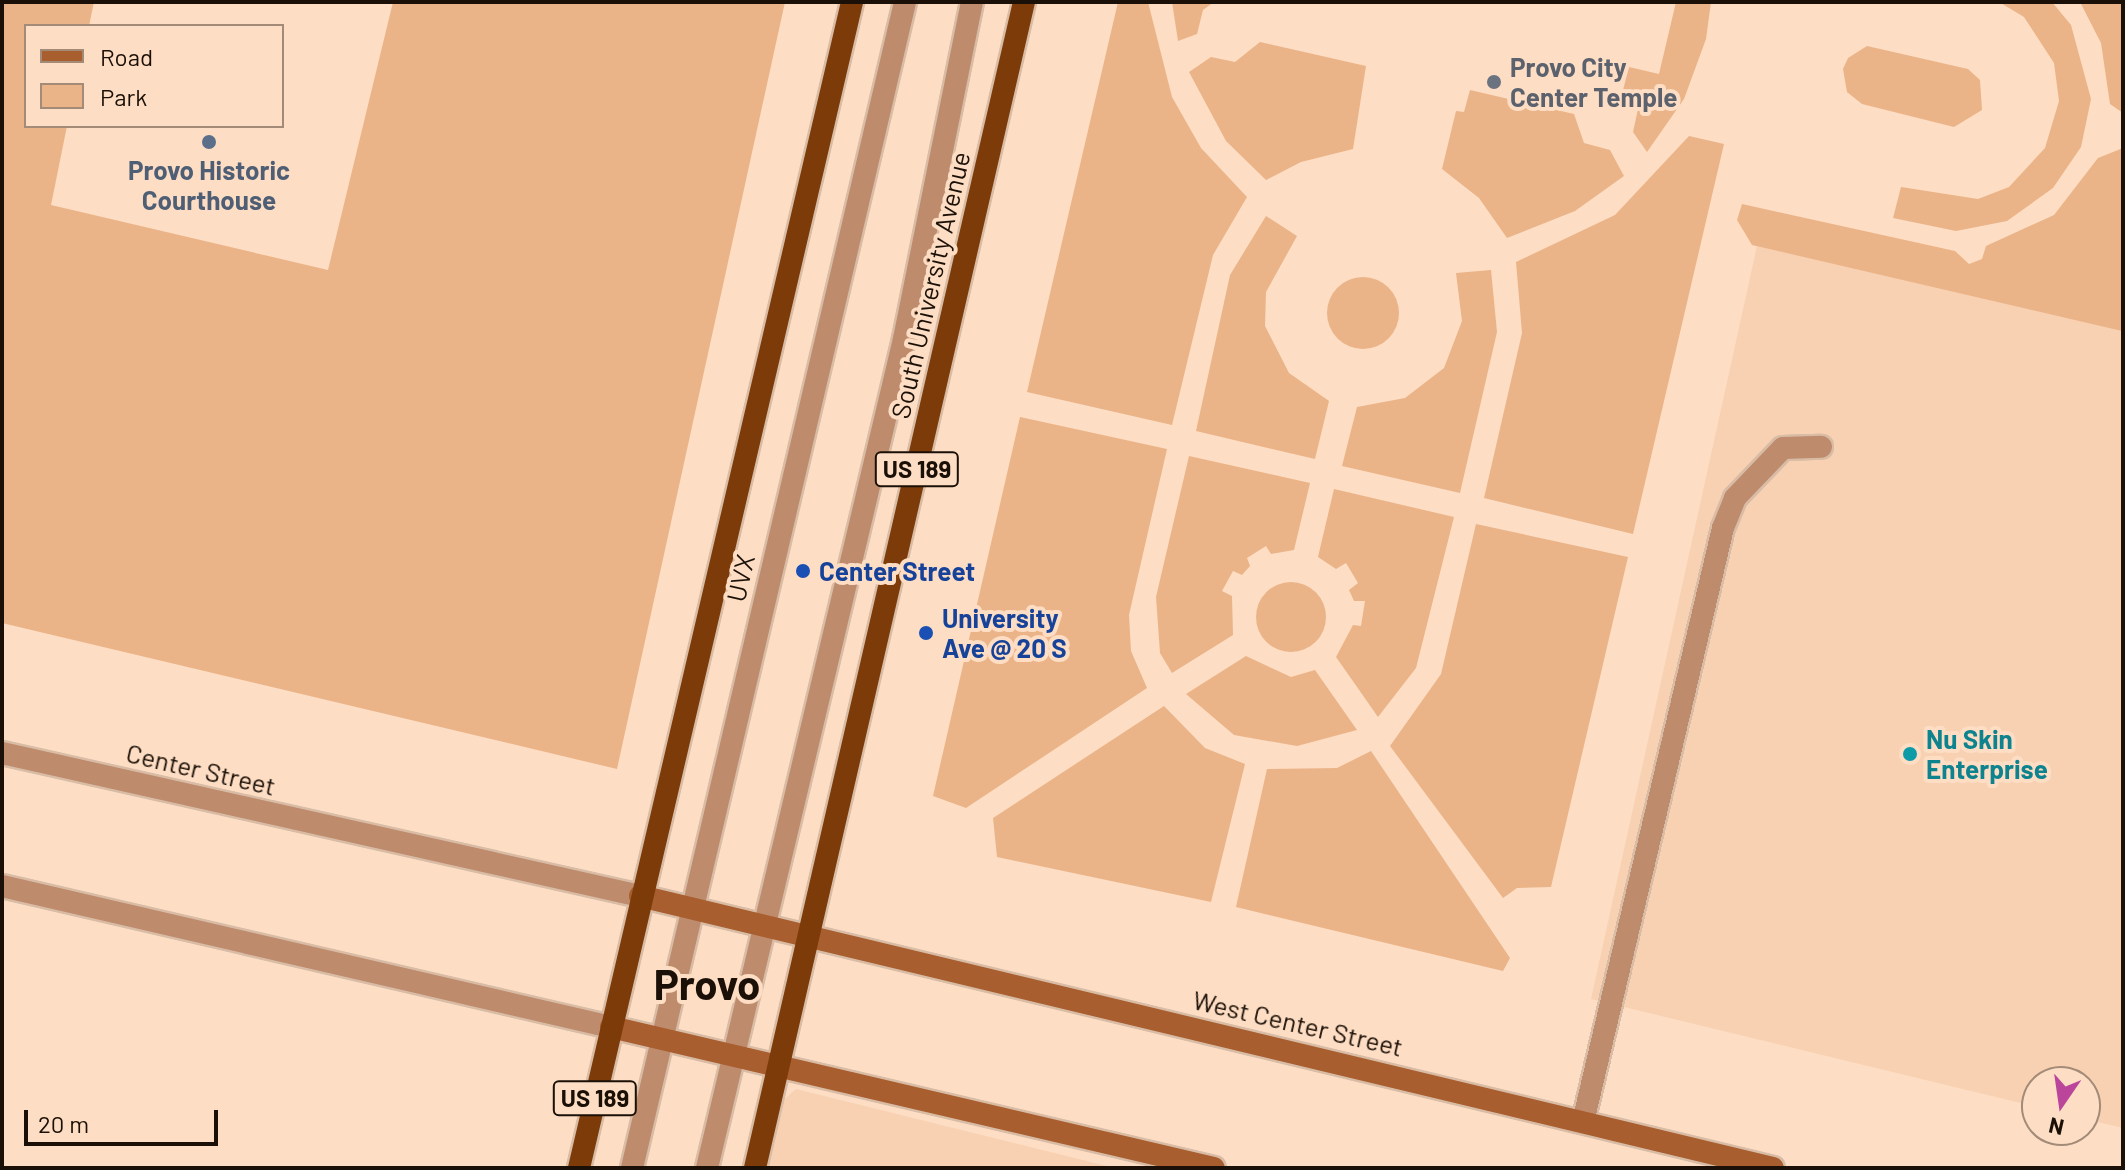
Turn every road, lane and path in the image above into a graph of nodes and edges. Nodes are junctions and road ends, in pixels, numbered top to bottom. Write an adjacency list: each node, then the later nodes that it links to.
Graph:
1 (852, 2): 8 (highway, US 189)
2 (905, 2): 9 (street, UVX)
3 (972, 2): 10 (street)
4 (1024, 2): 11 (highway, South University Avenue / US 189)
5 (1821, 447): 16 (street)
6 (2, 753): 8 (street, Center Street)
7 (2, 886): 12 (street)
8 (640, 896): 9 (main road, Center Street); 12 (highway, US 189)
9 (692, 908): 10 (main road, Center Street); 13 (street, UVX)
10 (766, 926): 11 (main road, Center Street); 14 (street)
11 (808, 936): 15 (highway, South University Avenue / US 189); 16 (main road, West Center Street)
12 (611, 1027): 13 (main road); 17 (highway, US 189)
13 (663, 1038): 14 (main road); 18 (street, UVX)
14 (735, 1055): 15 (main road); 19 (street)
15 (779, 1065): 20 (highway, US 189); 21 (main road)
16 (1583, 1122): 22 (main road, West Center Street)
17 (579, 1168)
18 (632, 1168)
19 (707, 1168)
20 (755, 1168)
21 (1214, 1168)
22 (1773, 1168)

